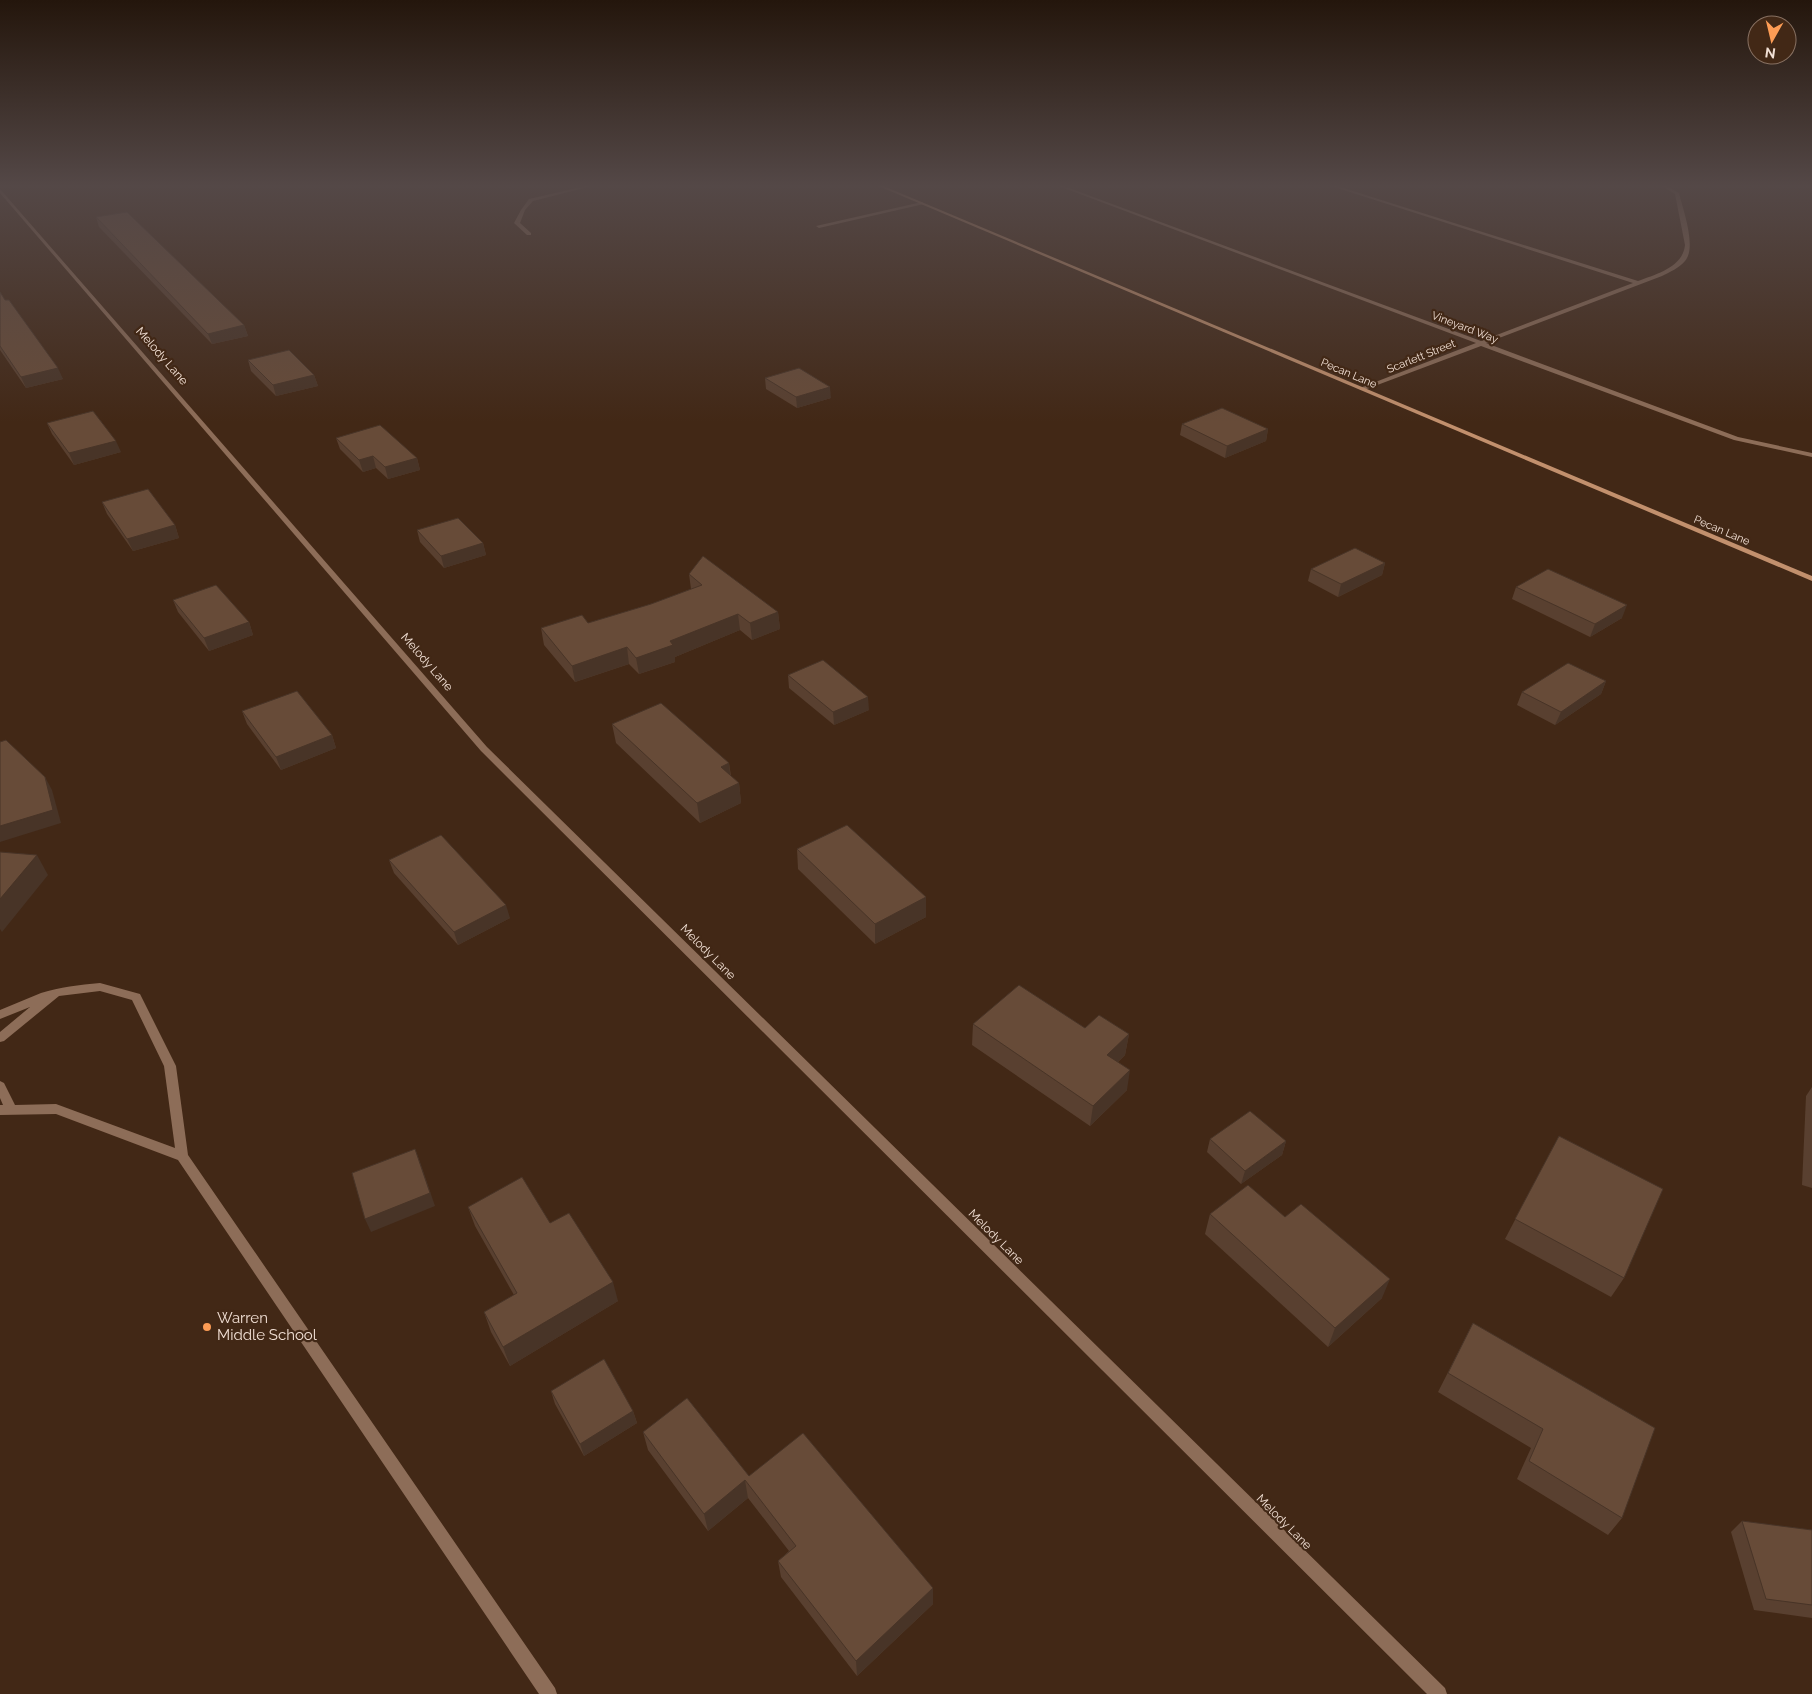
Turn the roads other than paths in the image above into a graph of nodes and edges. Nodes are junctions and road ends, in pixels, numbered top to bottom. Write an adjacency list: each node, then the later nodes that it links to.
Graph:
1 (64, 264): 18 (street, Melody Lane)
2 (1066, 264): 8 (street, Pecan Lane)
3 (1269, 264): 7 (street, Vineyard Way)
4 (1578, 264): 6 (street)
5 (1678, 264): 6 (street, Scarlett Street)
6 (1638, 283): 7 (street, Scarlett Street)
7 (1480, 343): 8 (street, Scarlett Street); 9 (street, Vineyard Way)
8 (1362, 389): 10 (street, Pecan Lane)
9 (1812, 455)
10 (1812, 579)
11 (56, 992): 12 (street); 13 (street); 16 (street)
12 (0, 1015)
13 (0, 1038)
14 (0, 1086): 15 (street)
15 (6, 1110): 16 (street)
16 (182, 1156): 17 (street)
17 (549, 1694)
18 (1439, 1694)

